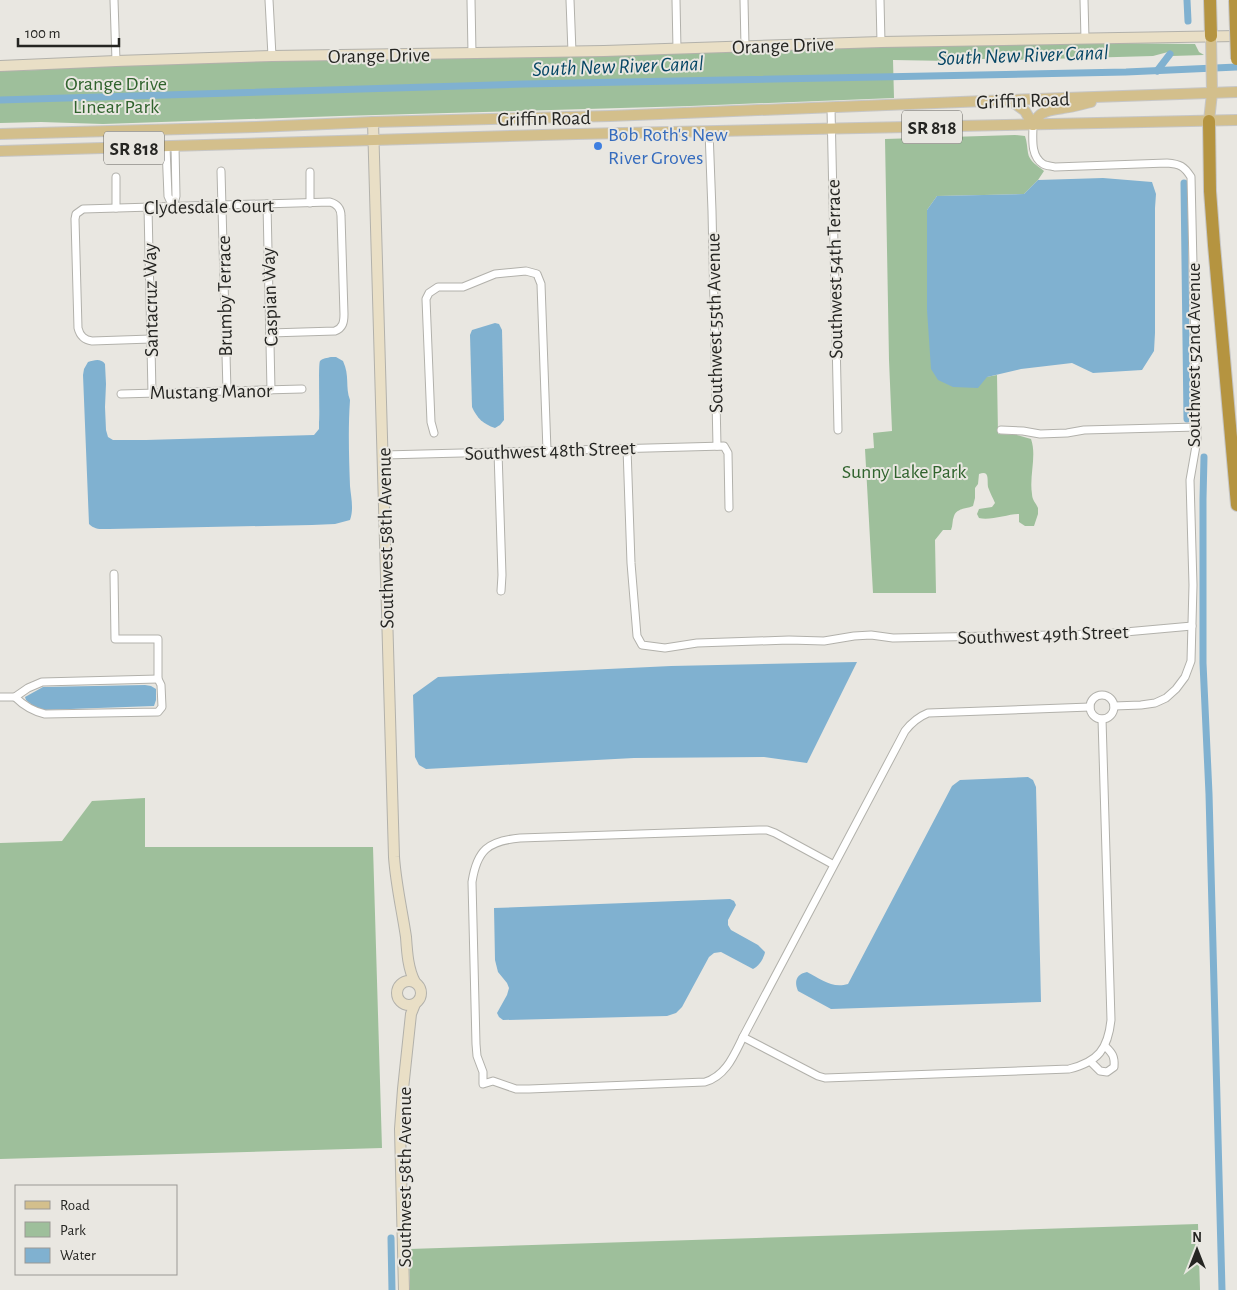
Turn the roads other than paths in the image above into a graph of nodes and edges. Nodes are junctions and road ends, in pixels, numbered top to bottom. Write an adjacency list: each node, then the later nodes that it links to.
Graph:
1 (114, 0): 21 (street)
2 (268, 0): 19 (street)
3 (471, 0): 18 (street)
4 (570, 0): 17 (street)
5 (676, 0): 16 (street)
6 (744, 0): 15 (street)
7 (880, 0): 14 (street)
8 (1084, 0): 13 (street)
9 (1210, 0): 11 (highway)
10 (1235, 0): 20 (highway, bridge)
11 (1211, 36): 12 (street, Orange Drive); 13 (street, Orange Drive); 24 (main road)
12 (1237, 36)
13 (1085, 39): 14 (street, Orange Drive)
14 (881, 42): 15 (street, Orange Drive)
15 (745, 46): 16 (street, Orange Drive)
16 (677, 49): 17 (street, Orange Drive)
17 (572, 52): 18 (street, Orange Drive)
18 (472, 53): 19 (street, Orange Drive)
19 (272, 56): 21 (street, Orange Drive)
20 (1237, 59)
21 (116, 61): 22 (street, Orange Drive)
22 (0, 66)
23 (1237, 92): 24 (main road, Griffin Road / SR 818)
24 (1212, 93): 25 (main road, Griffin Road / SR 818); 31 (main road)
25 (1112, 96): 26 (main road, Griffin Road / SR 818); 33 (main road)
26 (1010, 100): 27 (main road, Griffin Road / SR 818); 33 (main road)
27 (831, 108): 28 (main road, Griffin Road / SR 818); 35 (street, Southwest 54th Terrace)
28 (610, 116): 29 (main road, Griffin Road / SR 818); 39 (main road)
29 (566, 117): 32 (main road, Griffin Road / SR 818); 38 (main road)
30 (1237, 120): 31 (main road, Griffin Road / SR 818)
31 (1209, 121): 33 (main road, Griffin Road / SR 818); 68 (highway)
32 (373, 122): 34 (main road, Griffin Road / SR 818); 40 (street, Southwest 58th Avenue)
33 (1032, 125): 35 (main road, Griffin Road / SR 818); 59 (street, Southwest 52nd Avenue)
34 (256, 127): 37 (main road, Griffin Road / SR 818); 41 (main road)
35 (831, 129): 36 (main road, Griffin Road / SR 818); 60 (street, Southwest 54th Terrace)
36 (709, 131): 39 (main road, Griffin Road / SR 818); 63 (street, Southwest 55th Avenue)
37 (0, 134)
38 (546, 134): 39 (main road, Griffin Road / SR 818); 40 (main road, Griffin Road / SR 818)
39 (577, 134)
40 (374, 139): 41 (main road, Griffin Road / SR 818); 67 (street, Southwest 58th Avenue)
41 (171, 147): 42 (main road, Griffin Road / SR 818); 50 (street)
42 (0, 151)
43 (221, 171): 48 (street, Brumby Terrace)
44 (310, 172): 46 (street)
45 (116, 177): 51 (street)
46 (310, 203): 47 (street, Clydesdale Court); 52 (street, Clydesdale Court)
47 (267, 204): 48 (street, Clydesdale Court); 52 (street, Caspian Way)
48 (222, 205): 50 (street, Clydesdale Court); 56 (street, Brumby Terrace)
49 (148, 207): 50 (street, Clydesdale Court); 51 (street, Clydesdale Court); 53 (street, Santacruz Way)
50 (173, 207)
51 (116, 208): 53 (street, Clydesdale Court)
52 (270, 332): 55 (street, Caspian Way)
53 (151, 339): 57 (street, Santacruz Way)
54 (302, 389): 55 (street, Mustang Manor)
55 (272, 390): 56 (street, Mustang Manor)
56 (227, 391): 57 (street, Mustang Manor)
57 (152, 393): 58 (street, Mustang Manor)
58 (121, 394)
59 (1197, 427): 61 (street); 72 (street, Southwest 52nd Avenue)
60 (838, 430)
61 (1001, 430)
62 (434, 433): 65 (street)
63 (717, 446): 64 (street, Southwest 48th Street); 69 (street)
64 (627, 448): 65 (street, Southwest 48th Street); 72 (street, Southwest 49th Street)
65 (547, 450): 66 (street, Southwest 48th Street)
66 (498, 452): 67 (street, Southwest 48th Street); 71 (street)
67 (384, 455): 80 (street, Southwest 58th Avenue)
68 (1237, 505)
69 (729, 508)
70 (114, 574): 73 (street)
71 (501, 591)
72 (1192, 626): 76 (street, Southwest 52nd Avenue)
73 (158, 679): 75 (street); 75 (street)
74 (0, 697): 75 (street)
75 (14, 697)
76 (1114, 706): 77 (street); 78 (street)
77 (1090, 707): 78 (street); 79 (street)
78 (1102, 719): 87 (street)
79 (834, 865): 86 (street); 86 (street)
80 (407, 953): 81 (street, Southwest 58th Avenue); 82 (street, Southwest 58th Avenue)
81 (415, 982): 82 (street); 84 (street)
82 (400, 984): 83 (street)
83 (402, 1003): 84 (street); 85 (street, Southwest 58th Avenue)
84 (415, 1004): 85 (street, Southwest 58th Avenue)
85 (409, 1034): 89 (street, Southwest 58th Avenue)
86 (743, 1037): 88 (street)
87 (1105, 1046): 88 (street); 88 (street)
88 (1091, 1062)
89 (404, 1290)

